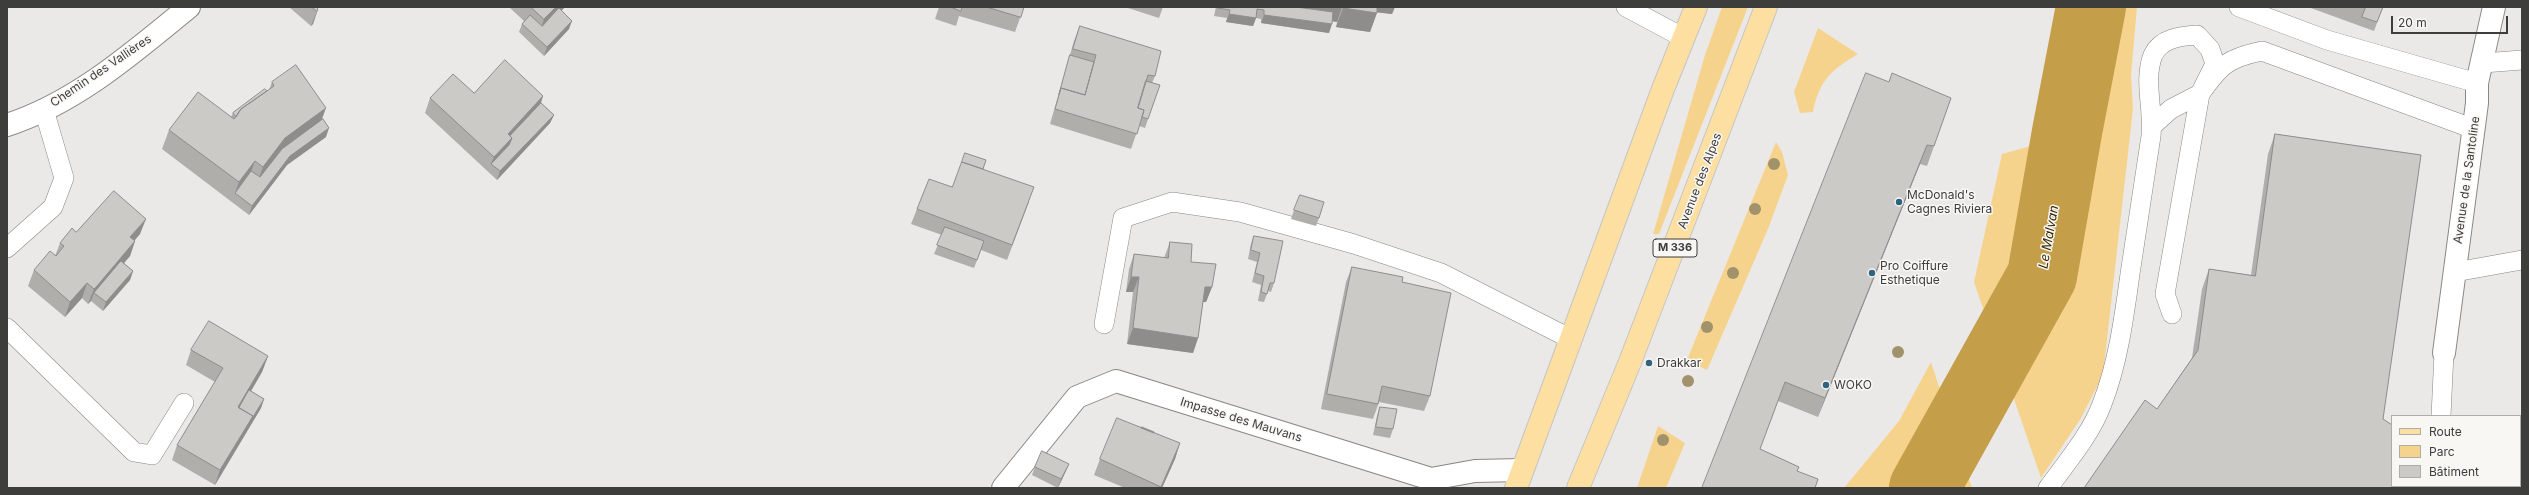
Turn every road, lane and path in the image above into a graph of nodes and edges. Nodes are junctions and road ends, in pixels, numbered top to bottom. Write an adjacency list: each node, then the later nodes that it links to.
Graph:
1 (189, 7): 12 (street, Chemin des Vallières)
2 (1626, 7): 7 (lane)
3 (1696, 7): 8 (main road)
4 (1766, 7): 28 (main road, Avenue des Alpes / M 336)
5 (2239, 7): 10 (lane)
6 (2494, 7): 10 (street, Avenue de la Santoline)
7 (1658, 15): 8 (lane)
8 (1684, 38): 22 (main road)
9 (2522, 60): 10 (lane)
10 (2480, 73): 15 (street, Avenue de la Santoline)
11 (2200, 94): 14 (lane); 14 (lane); 15 (lane); 19 (lane)
12 (44, 110): 13 (street, Chemin des Vallières); 16 (lane)
13 (7, 125)
14 (2152, 126): 29 (lane)
15 (2474, 129): 18 (street, Avenue de la Santoline)
16 (7, 248)
17 (2522, 260): 18 (lane)
18 (2454, 272): 23 (street, Avenue de la Santoline)
19 (2172, 314)
20 (1104, 324): 22 (lane)
21 (7, 328): 24 (lane)
22 (1571, 339): 26 (main road)
23 (2444, 353): 25 (lane)
24 (184, 403)
25 (2441, 415)
26 (1519, 479): 27 (street, Impasse des Mauvans)
27 (1003, 488)
28 (1578, 488)
29 (2048, 488)

